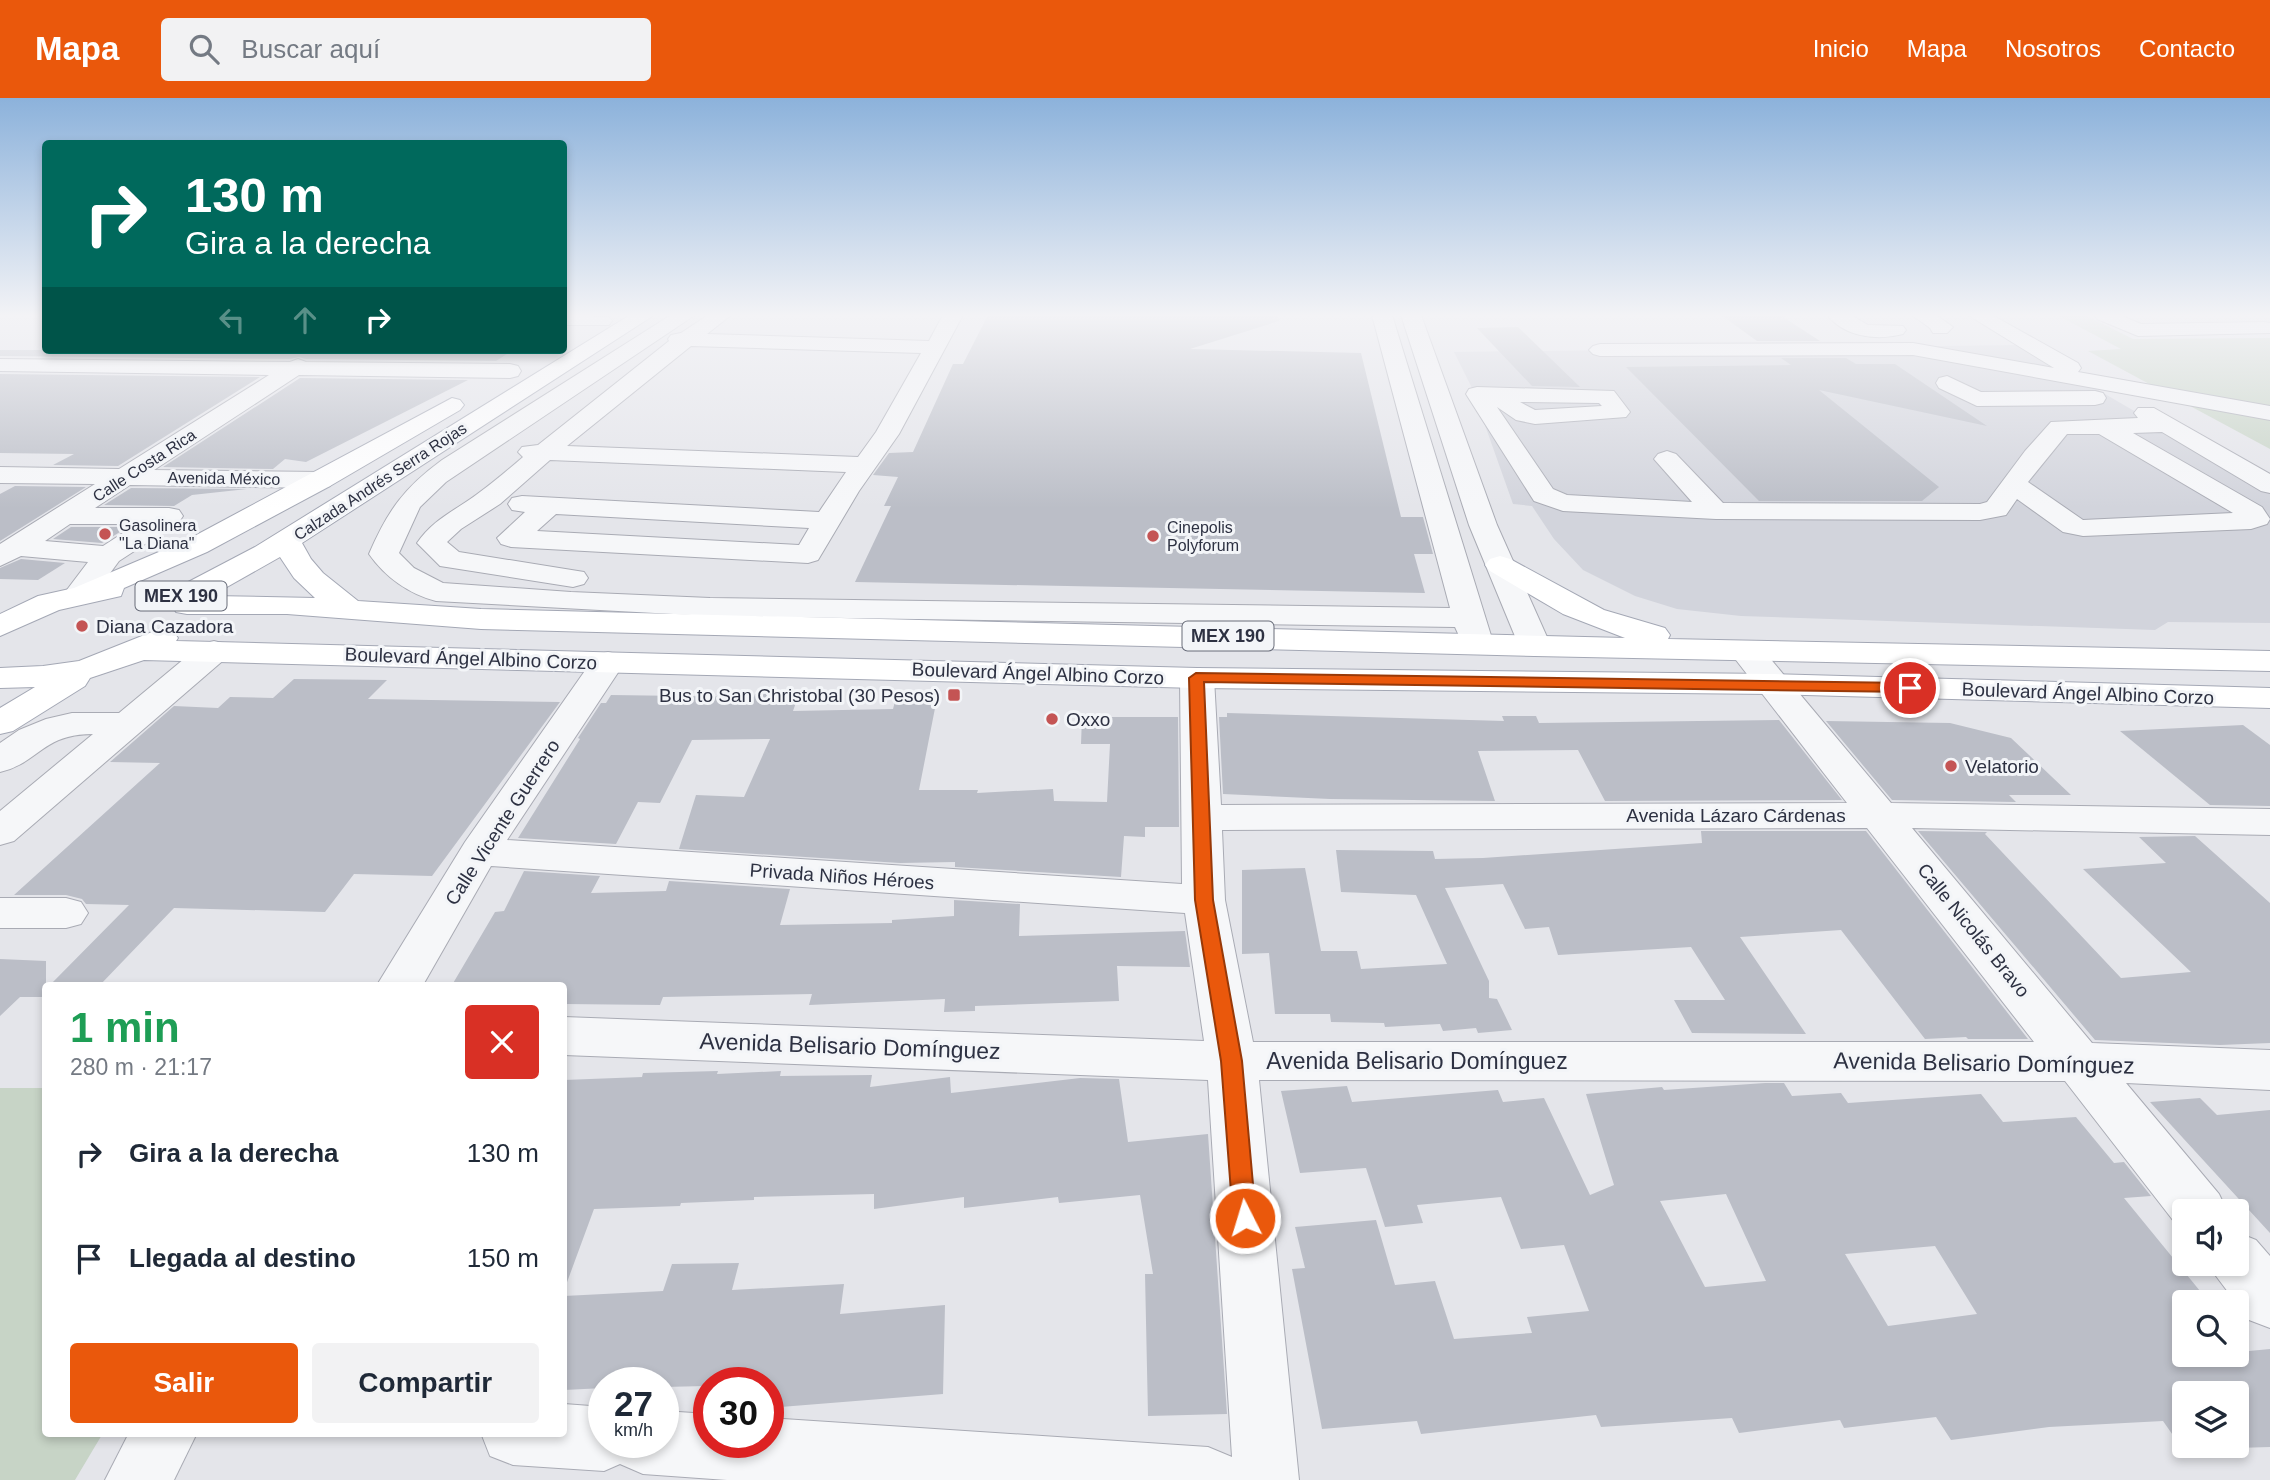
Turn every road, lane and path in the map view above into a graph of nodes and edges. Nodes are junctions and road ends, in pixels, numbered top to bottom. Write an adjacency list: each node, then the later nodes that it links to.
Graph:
1 (277, 379): 30 (street, Calle Costa Rica)
2 (495, 379): 31 (main road, Calzada Andrés Serra Rojas)
3 (526, 379): 39 (main road, Calzada Andrés Serra Rojas)
4 (576, 379): 20 (street)
5 (632, 379): 21 (street)
6 (916, 379): 22 (street)
7 (1400, 379): 13 (street)
8 (1433, 379): 14 (street)
9 (1933, 379): 16 (street)
10 (2088, 379): 12 (street)
11 (2126, 379): 15 (street)
12 (2091, 380): 15 (street); 16 (street)
13 (1402, 386): 14 (street); 51 (street)
14 (1437, 390): 36 (street); 42 (street)
15 (2144, 390): 17 (street); 26 (street)
16 (2122, 398): 18 (street)
17 (2270, 413)
18 (2167, 425): 19 (street); 33 (street)
19 (2103, 426): 32 (street); 32 (street)
20 (510, 428): 21 (street); 23 (street)
21 (571, 430): 22 (street); 24 (street)
22 (880, 443): 28 (street)
23 (476, 450): 24 (street); 27 (street)
24 (544, 452): 28 (street); 34 (street)
25 (1667, 459): 36 (street)
26 (2270, 461)
27 (450, 465): 39 (main road); 46 (street)
28 (865, 465): 38 (street)
29 (0, 475): 30 (street, Avenida México)
30 (127, 476): 31 (street, Avenida México); 37 (street, Calle Costa Rica)
31 (321, 480): 43 (main road, Calzada Andrés Serra Rojas)
32 (2015, 485): 36 (street)
33 (2270, 485)
34 (484, 502): 35 (street); 46 (street)
35 (549, 506): 38 (street); 38 (street)
36 (1716, 511)
37 (64, 516): 40 (street, Calle Costa Rica); 41 (street)
38 (828, 521)
39 (294, 536): 45 (main road, Calzada Andrés Serra Rojas); 47 (main road)
40 (8, 552): 41 (street)
41 (109, 555): 43 (street)
42 (1500, 565): 52 (street); 55 (main road)
43 (78, 595): 44 (main road, MEX 190); 45 (main road, MEX 190); 50 (main road, MEX 190)
44 (0, 598)
45 (185, 601): 47 (main road, Boulevard Ángel Albino Corzo / MEX 190); 53 (main road, MEX 190)
46 (649, 604): 48 (street); 49 (main road)
47 (349, 609): 49 (main road, Boulevard Ángel Albino Corzo / MEX 190)
48 (1079, 613): 51 (street); 56 (main road)
49 (514, 620): 56 (main road, Boulevard Ángel Albino Corzo / MEX 190)
50 (0, 626)
51 (1473, 631): 52 (main road, Boulevard Ángel Albino Corzo / MEX 190); 56 (main road, Boulevard Ángel Albino Corzo / MEX 190)
52 (1535, 646): 55 (main road, Boulevard Ángel Albino Corzo / MEX 190)
53 (142, 650): 54 (main road, Boulevard Ángel Albino Corzo / MEX 190); 59 (main road, MEX 190)
54 (214, 651): 58 (main road, Boulevard Ángel Albino Corzo / MEX 190); 64 (street)
55 (1746, 651): 57 (main road, Boulevard Ángel Albino Corzo / MEX 190); 61 (street, Calle Nicolás Bravo)
56 (1198, 657): 58 (main road, Boulevard Ángel Albino Corzo / MEX 190); 61 (main road, Boulevard Ángel Albino Corzo / MEX 190); 67 (street)
57 (2270, 661)
58 (608, 662): 70 (street, Calle Vicente Guerrero)
59 (87, 671): 60 (main road, MEX 190); 63 (main road)
60 (0, 678)
61 (1772, 684): 62 (main road, Boulevard Ángel Albino Corzo / MEX 190); 66 (street, Calle Nicolás Bravo)
62 (2270, 698)
63 (0, 723)
64 (127, 724): 65 (street); 69 (street)
65 (0, 761)
66 (1880, 815): 67 (street, Avenida Lázaro Cárdenas); 68 (street, Avenida Lázaro Cárdenas); 77 (street, Calle Nicolás Bravo)
67 (1202, 818): 71 (street)
68 (2270, 822)
69 (0, 832)
70 (479, 852): 71 (street, Privada Niños Héroes); 74 (street, Calle Vicente Guerrero)
71 (1204, 900): 76 (street)
72 (66, 913): 73 (street)
73 (0, 914)
74 (402, 982)
75 (567, 1036): 76 (street, Avenida Belisario Domínguez)
76 (1232, 1061): 77 (street, Avenida Belisario Domínguez); 88 (street)
77 (2081, 1062): 78 (street, Avenida Belisario Domínguez); 79 (street, Calle Nicolás Bravo)
78 (2270, 1070)
79 (2189, 1199)
80 (2249, 1274): 81 (street)
81 (2270, 1300)
82 (163, 1437): 86 (street)
83 (567, 1437): 84 (street)
84 (588, 1438)
85 (679, 1444): 87 (street)
86 (138, 1480)
87 (1208, 1480)
88 (1266, 1480)

